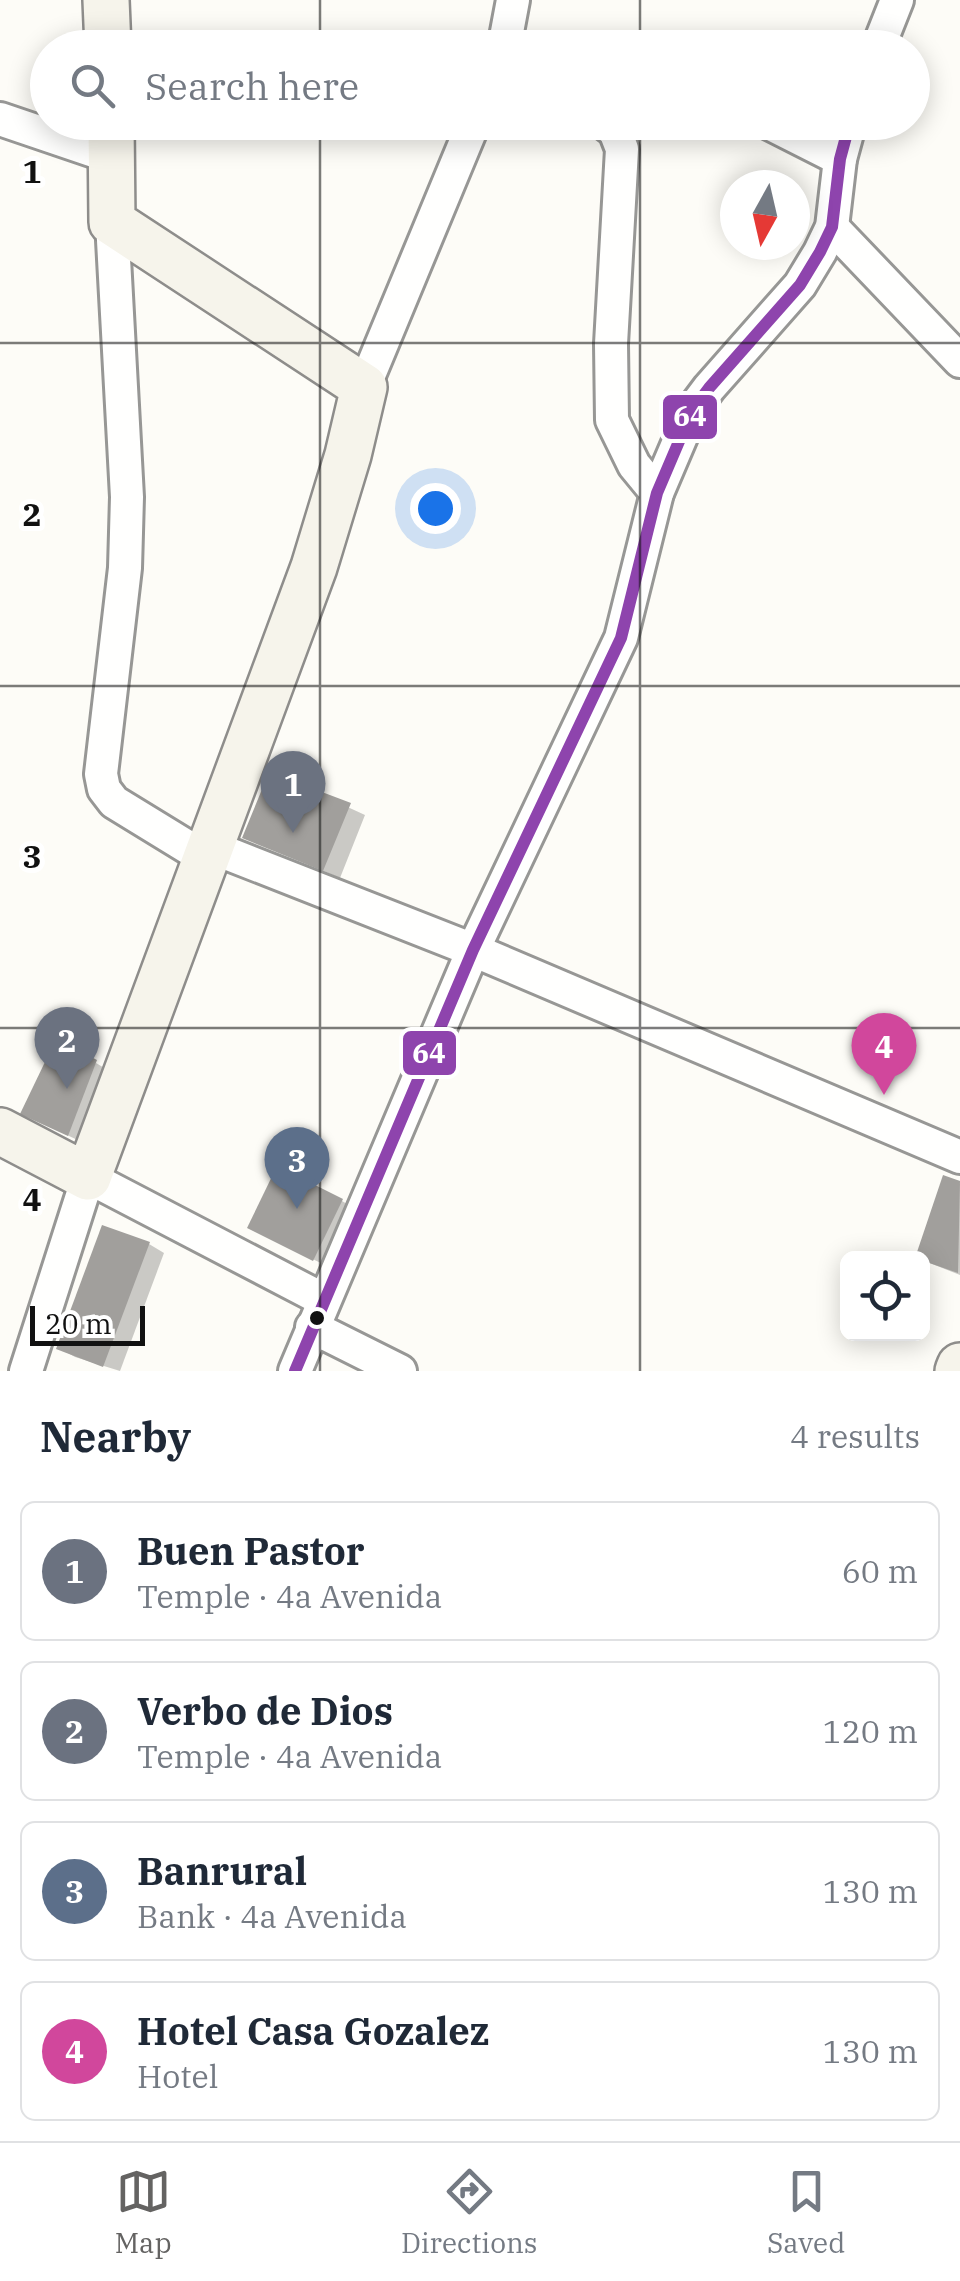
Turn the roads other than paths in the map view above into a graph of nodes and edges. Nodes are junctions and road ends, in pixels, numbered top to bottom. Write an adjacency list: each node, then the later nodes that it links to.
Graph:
1 (106, 0): 4 (main road)
2 (513, 0): 5 (street)
3 (897, 0): 6 (street)
4 (107, 30)
5 (507, 30)
6 (885, 30)
7 (0, 119): 8 (street)
8 (30, 125)
9 (111, 140): 15 (main road)
10 (467, 140): 18 (street)
11 (620, 140): 19 (street)
12 (803, 140): 14 (street)
13 (845, 140): 14 (street)
14 (840, 159): 16 (street)
15 (112, 222): 18 (main road); 20 (street)
16 (832, 228): 17 (street); 19 (street)
17 (960, 361)
18 (364, 387): 20 (main road)
19 (657, 493): 21 (street)
20 (209, 853): 21 (street); 24 (main road)
21 (474, 950): 23 (street); 25 (street)
22 (0, 1131): 24 (main road)
23 (960, 1157)
24 (88, 1177): 25 (street); 26 (street)
25 (318, 1314): 27 (street); 28 (street)
26 (26, 1371)
27 (295, 1371)
28 (400, 1371)

